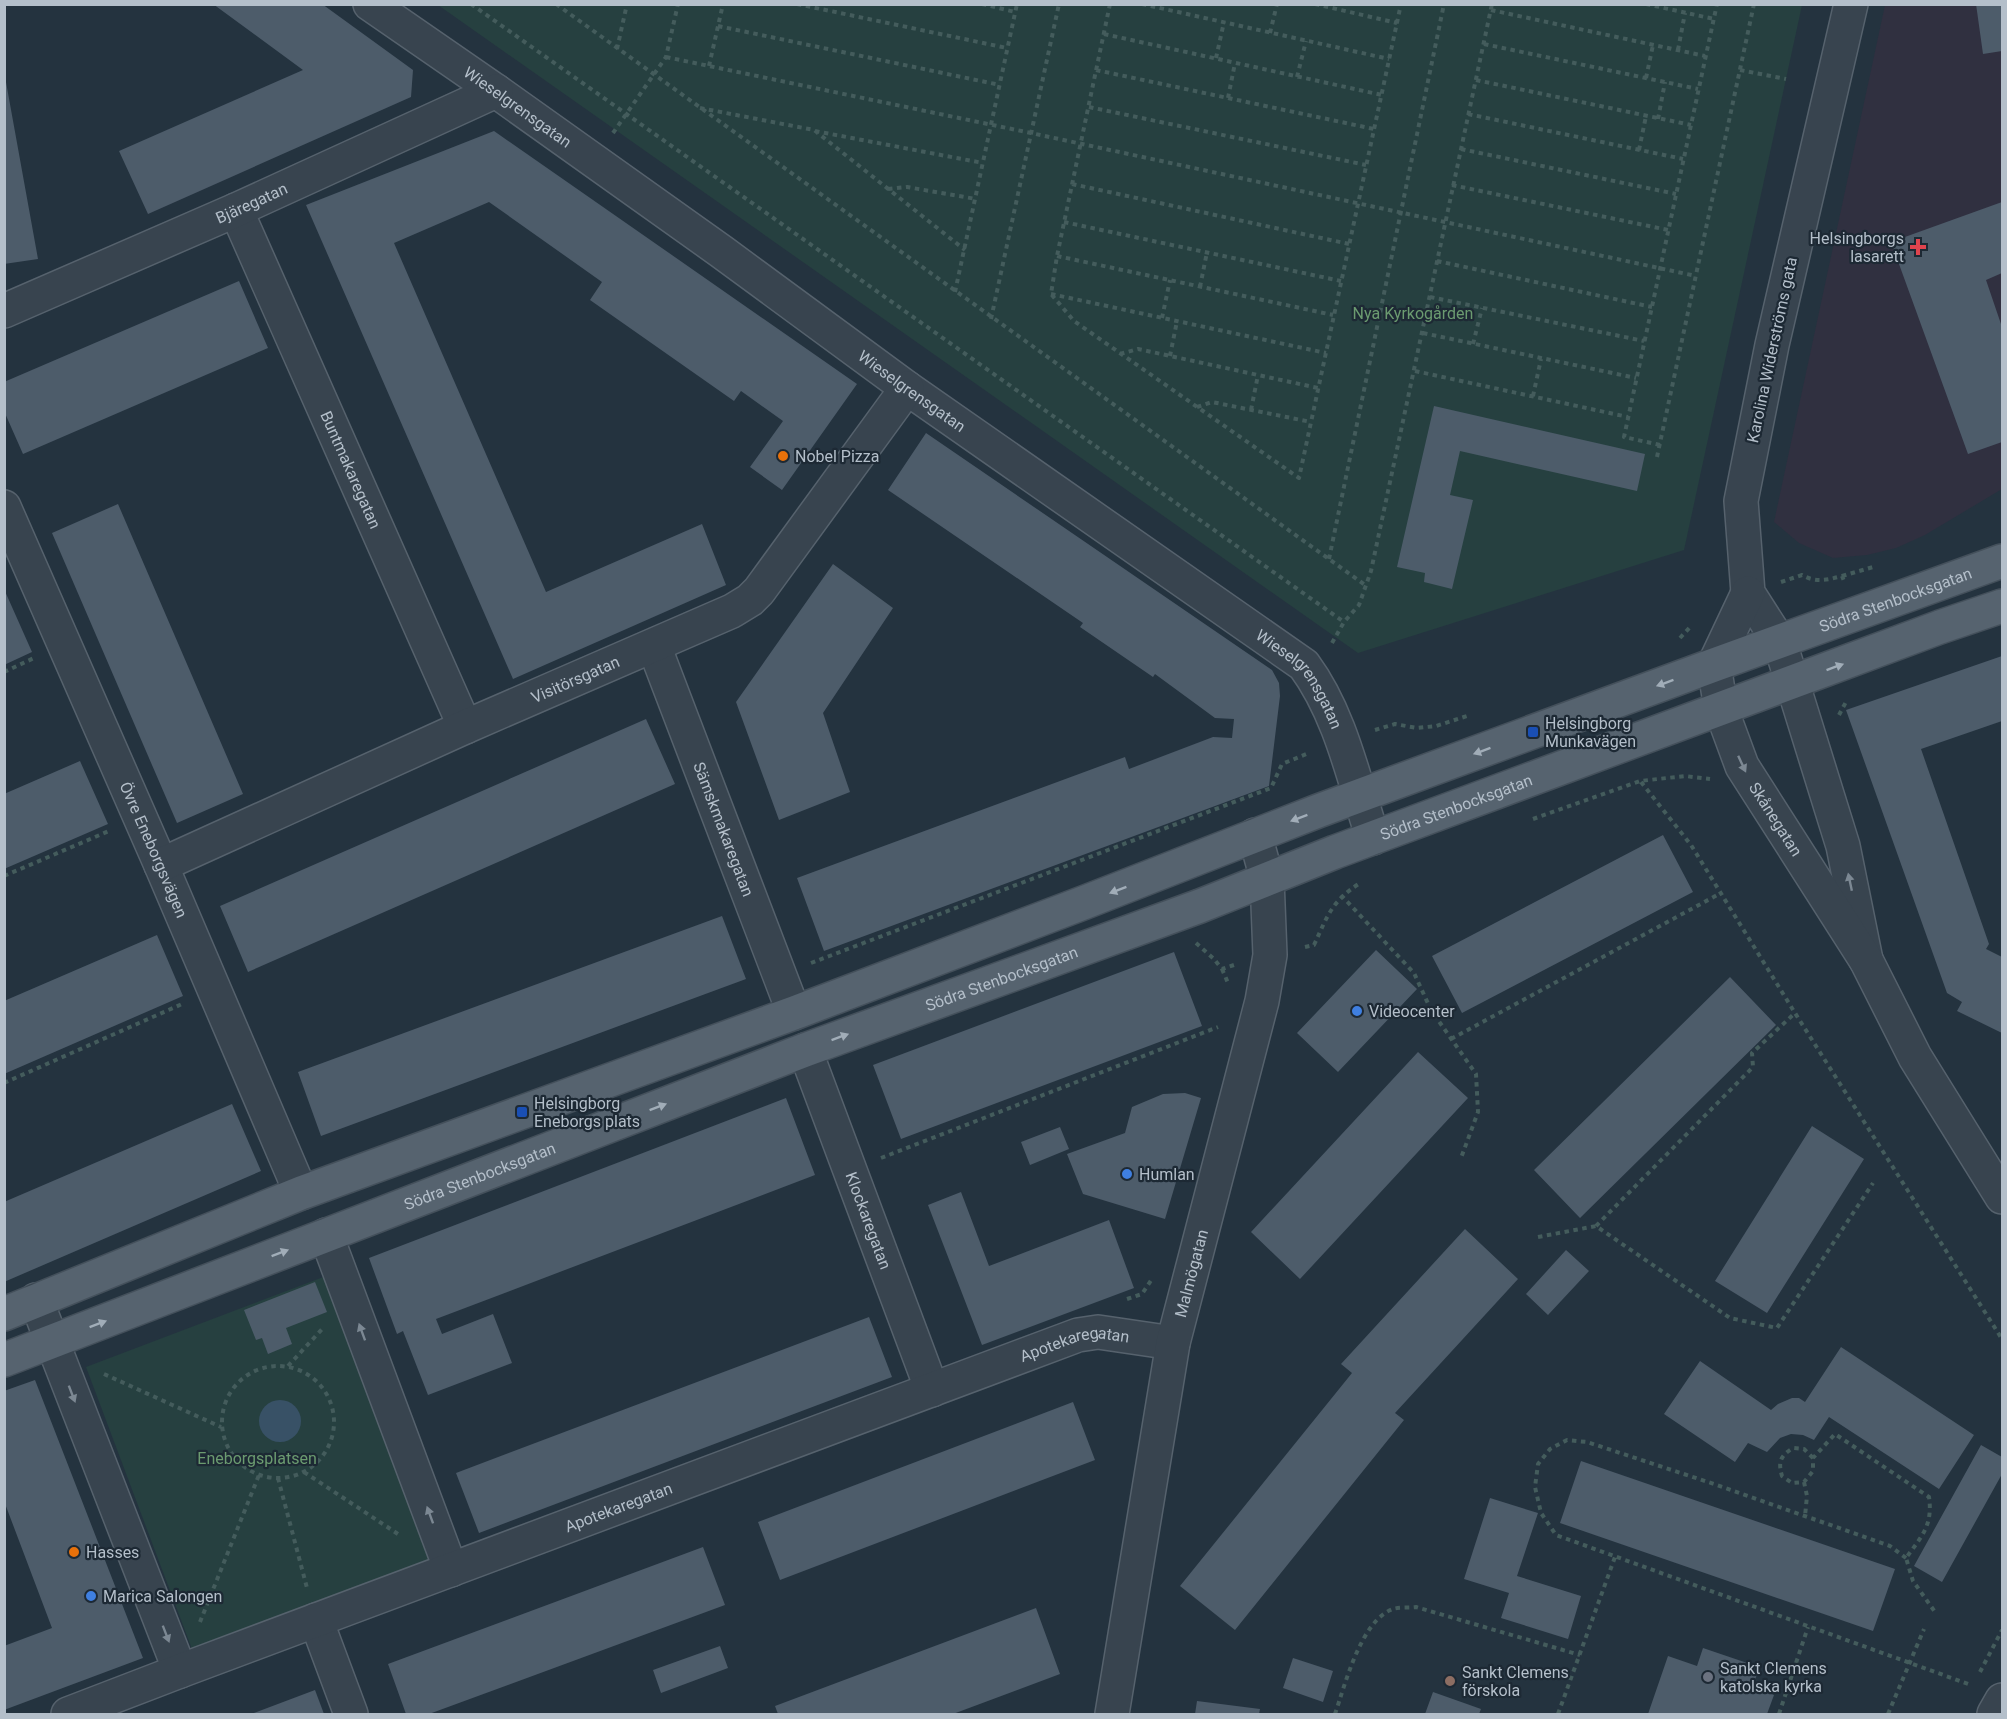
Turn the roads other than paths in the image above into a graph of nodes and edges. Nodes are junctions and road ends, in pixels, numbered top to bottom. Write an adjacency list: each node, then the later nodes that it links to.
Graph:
1 (370, 4): 3 (street, Wieselgrensgatan)
2 (1851, 4): 9 (street, Karolina Widerströms gata)
3 (496, 91): 4 (street, Bjäregatan); 6 (street, Wieselgrensgatan)
4 (236, 210): 5 (street, Bjäregatan); 16 (street, Buntmakaregatan)
5 (4, 311)
6 (907, 388): 12 (street, Visitörsgatan); 17 (street, Wieselgrensgatan)
7 (4, 507): 20 (street, Övre Eneborgsvägen)
8 (2002, 561): 11 (main road, Södra Stenbocksgatan)
9 (1748, 593): 11 (street, Skånegatan); 13 (street)
10 (2002, 606): 14 (main road, Södra Stenbocksgatan, one-way to 10)
11 (1780, 643): 13 (main road, Södra Stenbocksgatan); 14 (street, Skånegatan)
12 (654, 646): 16 (street, Visitörsgatan); 23 (street, Sämskmakaregatan)
13 (1714, 665): 15 (street, Skånegatan); 17 (main road, Södra Stenbocksgatan, one-way to 17)
14 (1792, 683): 15 (main road, Södra Stenbocksgatan); 22 (street, Skånegatan, one-way to 14)
15 (1721, 710): 19 (main road, Södra Stenbocksgatan); 22 (street, Skånegatan, one-way to 22)
16 (465, 727): 20 (street, Visitörsgatan)
17 (1359, 796): 18 (main road, Södra Stenbocksgatan, one-way to 18); 19 (street, Wieselgrensgatan)
18 (1256, 834): 21 (street, Malmögatan); 23 (main road, Södra Stenbocksgatan, one-way to 23)
19 (1373, 838): 21 (main road, Södra Stenbocksgatan)
20 (161, 865): 25 (street, Övre Eneborgsvägen)
21 (1267, 879): 24 (main road, Södra Stenbocksgatan, one-way to 21); 30 (street, Malmögatan)
22 (1866, 960): 26 (street, Skånegatan)
23 (794, 1013): 25 (main road, Södra Stenbocksgatan)
24 (805, 1050): 27 (main road, Södra Stenbocksgatan, one-way to 24); 33 (street, Klockaregatan)
25 (301, 1193): 28 (main road, Södra Stenbocksgatan)
26 (2002, 1197)
27 (326, 1236): 31 (main road, Södra Stenbocksgatan, one-way to 27); 34 (street, one-way to 27)
28 (36, 1300): 29 (main road, Södra Stenbocksgatan); 31 (street)
29 (4, 1314)
30 (1173, 1343): 33 (street, Apotekaregatan); 40 (street, Malmögatan)
31 (54, 1347): 32 (main road, Södra Stenbocksgatan); 36 (street, one-way to 36)
32 (4, 1360)
33 (932, 1390): 34 (street, Apotekaregatan)
34 (451, 1570): 35 (street, Apotekaregatan)
35 (316, 1620): 36 (street, Apotekaregatan); 39 (street)
36 (180, 1671): 38 (street, Apotekaregatan)
37 (2002, 1700): 41 (street)
38 (68, 1714)
39 (351, 1714)
40 (1112, 1714)
41 (1994, 1714)

